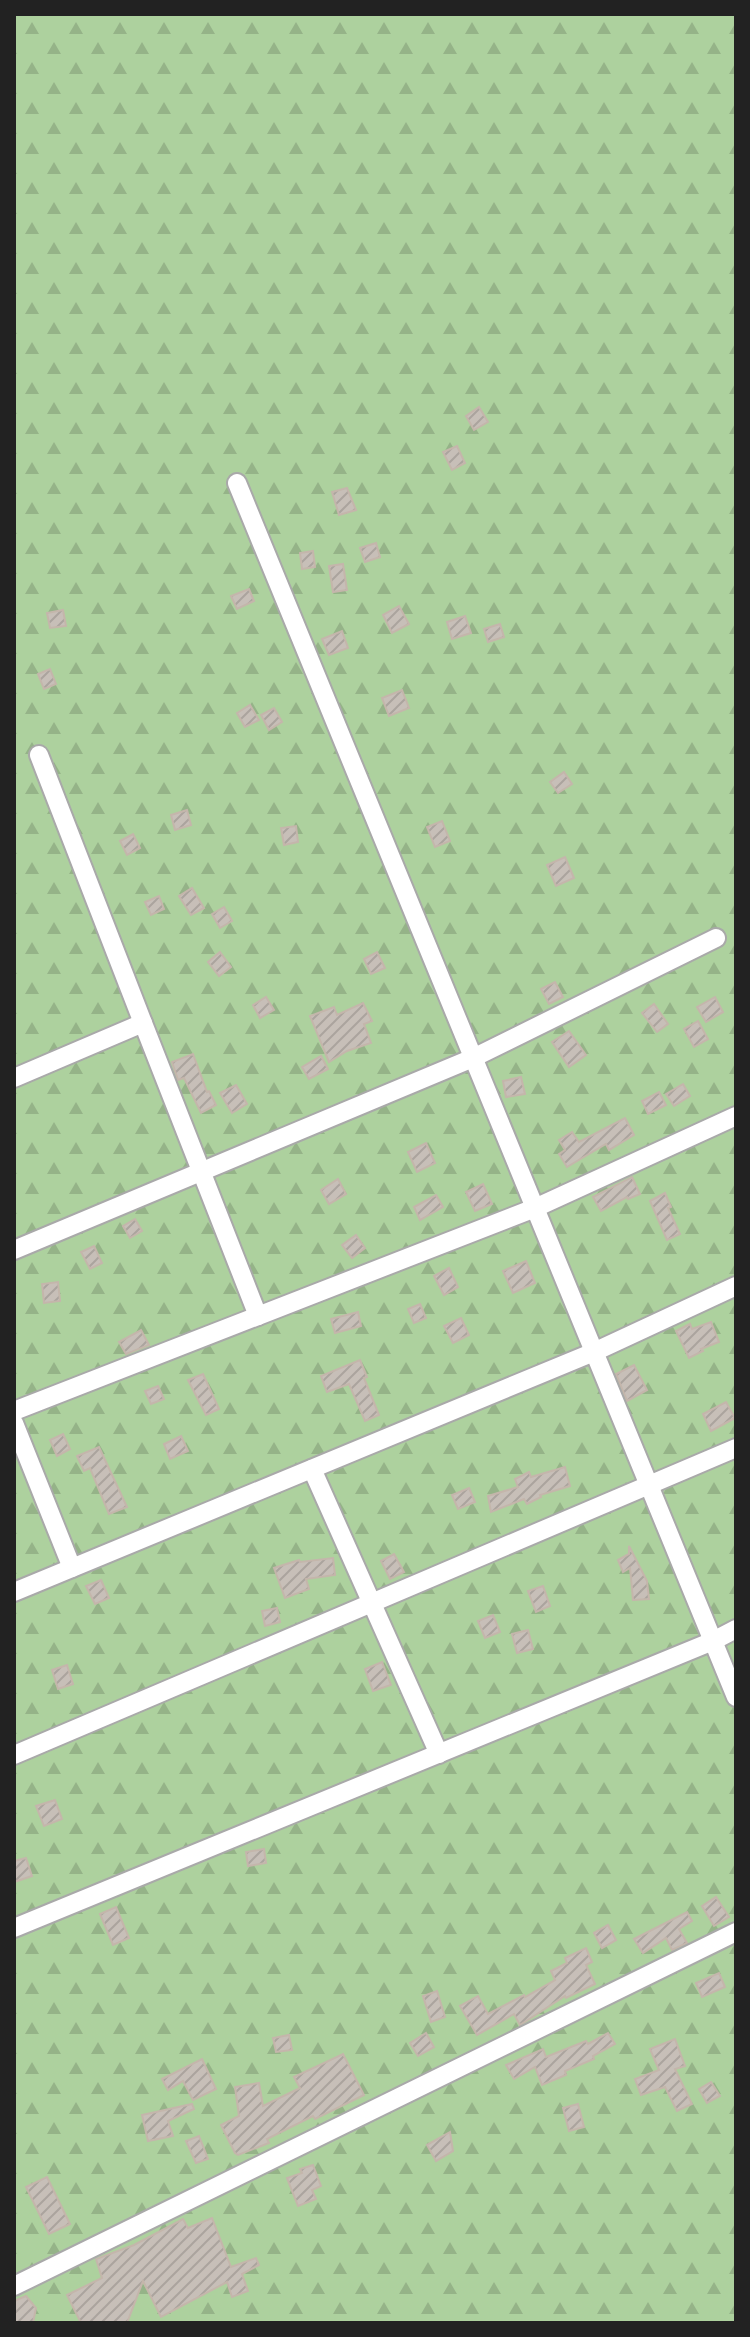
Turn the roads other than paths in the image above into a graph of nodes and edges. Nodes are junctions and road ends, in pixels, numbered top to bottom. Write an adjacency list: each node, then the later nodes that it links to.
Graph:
1 (237, 483): 5 (street)
2 (39, 755): 4 (street)
3 (716, 938): 5 (street)
4 (143, 1023): 6 (street); 8 (street)
5 (473, 1058): 8 (street); 9 (street)
6 (14, 1078)
7 (736, 1116): 9 (street)
8 (201, 1172): 10 (street); 12 (street)
9 (535, 1208): 12 (street); 13 (street)
10 (14, 1250)
11 (736, 1286): 13 (street)
12 (258, 1316): 14 (street)
13 (594, 1352): 17 (street); 18 (street)
14 (14, 1411)
15 (14, 1423): 19 (street)
16 (736, 1448): 18 (street)
17 (312, 1469): 19 (street); 21 (street)
18 (649, 1486): 21 (street); 23 (street)
19 (72, 1568): 20 (street)
20 (14, 1592)
21 (372, 1603): 25 (street); 26 (street)
22 (736, 1629): 23 (street)
23 (713, 1641): 24 (street); 25 (street)
24 (736, 1697)
25 (439, 1754): 27 (street)
26 (14, 1755)
27 (14, 1928)
28 (736, 1932): 29 (street)
29 (14, 2286)

